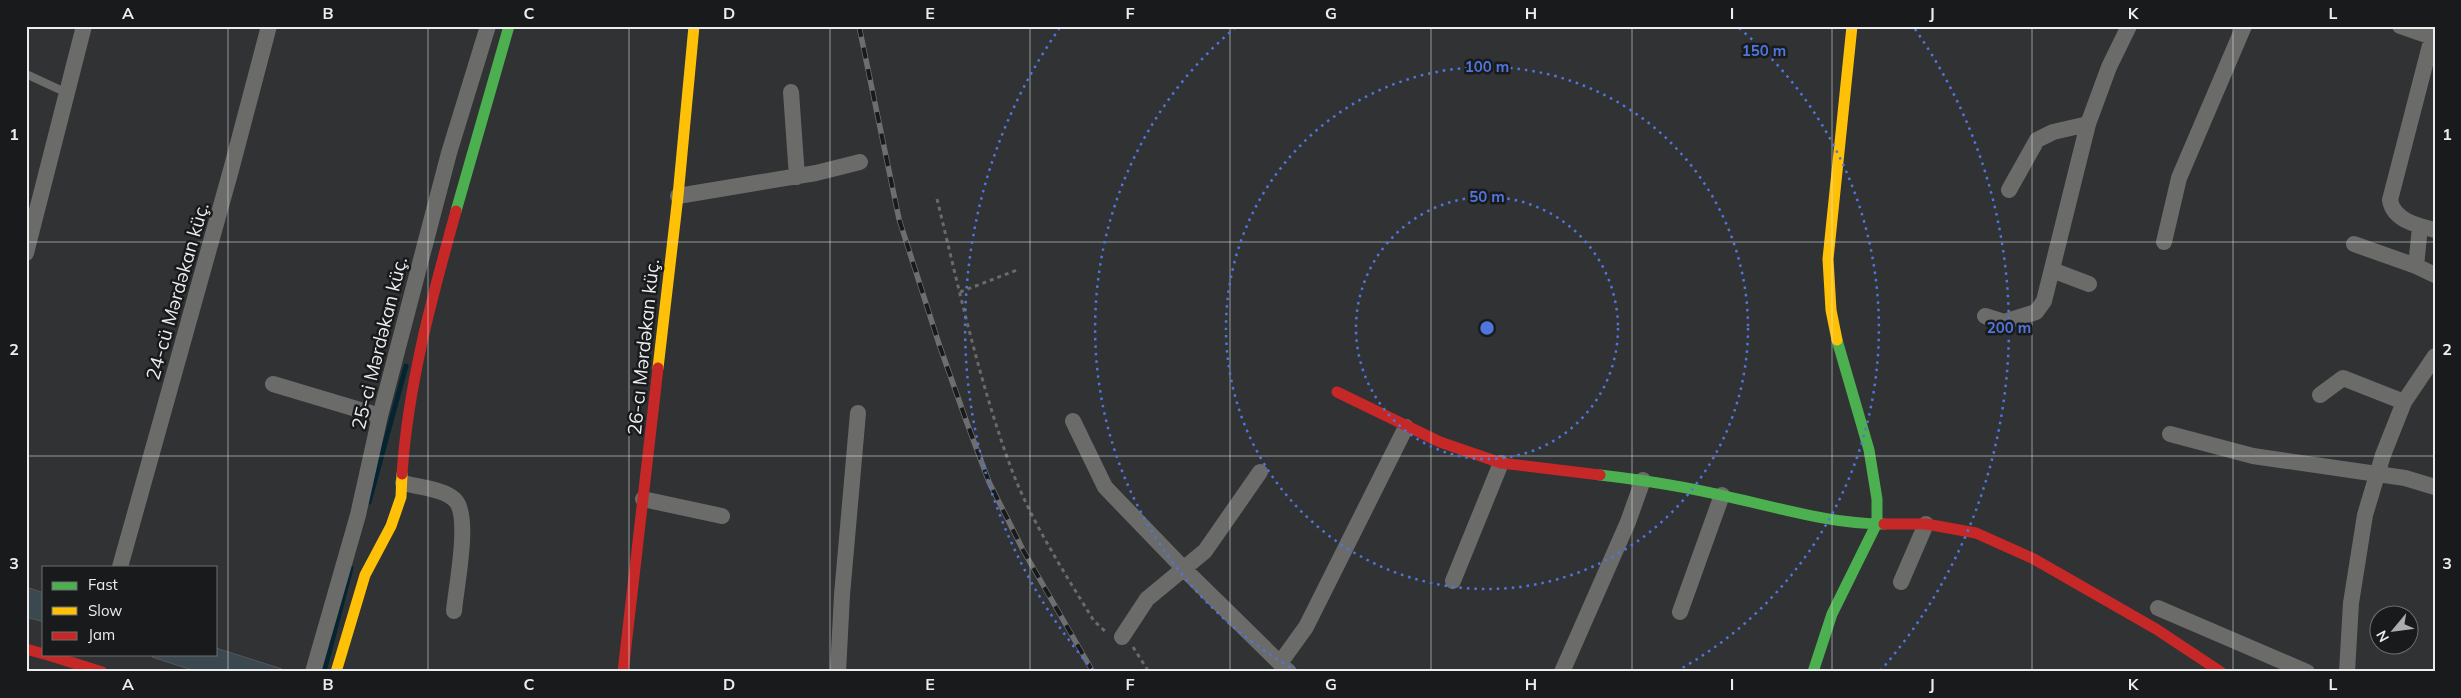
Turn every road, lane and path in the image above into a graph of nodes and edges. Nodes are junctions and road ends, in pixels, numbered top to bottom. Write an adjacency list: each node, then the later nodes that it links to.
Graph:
1 (84, 26): 13 (street)
2 (269, 26): 52 (street, 24-cü Mərdəkan küç.)
3 (488, 26): 37 (street, 25-ci Mərdəkan küç.)
4 (509, 26): 45 (street)
5 (694, 26): 18 (street, 26-cı Mərdəkan küç.)
6 (1852, 26): 50 (street)
7 (2129, 26): 14 (street)
8 (2244, 26): 21 (street)
9 (2400, 26): 10 (street)
10 (2433, 32): 20 (street)
11 (26, 74): 13 (lane)
12 (791, 92): 16 (street)
13 (67, 93): 23 (street)
14 (2088, 124): 17 (street); 26 (street)
15 (860, 162): 16 (street)
16 (797, 177): 18 (street)
17 (2009, 190)
18 (678, 196): 48 (street, 26-cı Mərdəkan küç.)
19 (937, 199): 29 (path)
20 (2427, 229): 24 (street)
21 (2164, 242)
22 (2354, 244): 24 (street)
23 (26, 253)
24 (2416, 266): 27 (street)
25 (1018, 270): 29 (path)
26 (2052, 270): 28 (street); 30 (street)
27 (2435, 275)
28 (2089, 284)
29 (960, 292): 59 (path)
30 (1985, 316)
31 (2435, 356): 35 (street)
32 (273, 384): 37 (street)
33 (1337, 392): 39 (street)
34 (2320, 395): 35 (street)
35 (2404, 402): 43 (street)
36 (858, 413): 68 (street)
37 (380, 416): 65 (street, 25-ci Mərdəkan küç.)
38 (1073, 421): 53 (street)
39 (1406, 427): 41 (street); 64 (street)
40 (2170, 434): 43 (street)
41 (1501, 463): 44 (street); 54 (street)
42 (1260, 472): 53 (street)
43 (2377, 474): 46 (street); 74 (street)
44 (1643, 480): 47 (street); 70 (street)
45 (404, 483): 57 (street); 66 (street)
46 (2435, 487)
47 (1722, 495): 50 (street); 58 (street)
48 (643, 499): 49 (street); 67 (street, 26-cı Mərdəkan küç.)
49 (722, 516)
50 (1877, 523): 51 (street); 71 (street)
51 (1926, 524): 55 (street); 72 (street)
52 (120, 566)
53 (1184, 570): 59 (street); 64 (street)
54 (1453, 581)
55 (1901, 582)
56 (2158, 608): 73 (street)
57 (454, 611)
58 (1680, 612)
59 (1122, 637): 69 (path)
60 (26, 649): 61 (street)
61 (42, 653)
62 (54, 656): 63 (street)
63 (97, 665)
64 (1284, 667)
65 (313, 672)
66 (336, 672)
67 (623, 672)
68 (838, 672)
69 (1149, 672)
70 (1562, 672)
71 (1813, 672)
72 (2221, 672)
73 (2307, 672)
74 (2347, 672)

